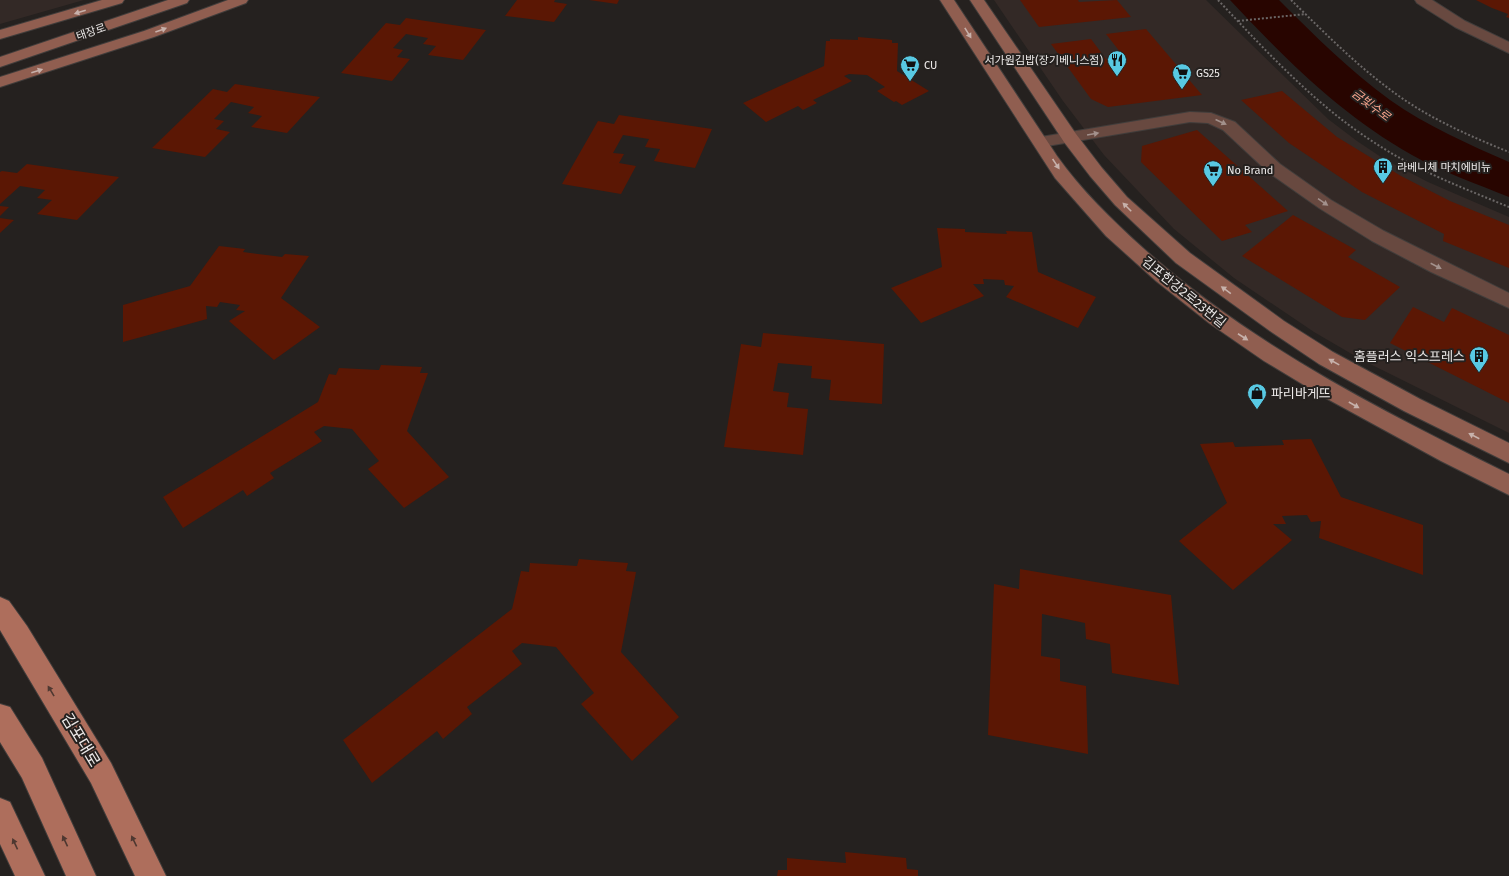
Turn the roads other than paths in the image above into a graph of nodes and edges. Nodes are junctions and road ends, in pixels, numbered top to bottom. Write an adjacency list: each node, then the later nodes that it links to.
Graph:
1 (117, 0): 8 (street, one-way to 8)
2 (150, 0): 9 (street, 태장로)
3 (182, 0): 11 (street, 태장로)
4 (241, 0): 12 (street, one-way to 4)
5 (947, 0): 14 (street, 김포한강2로23번길, one-way to 14)
6 (977, 0): 13 (street, 김포한강2로23번길)
7 (1422, 0): 10 (street)
8 (0, 35)
9 (0, 47)
10 (1509, 48)
11 (0, 62)
12 (0, 82)
13 (1070, 138): 14 (street); 15 (street, one-way to 15); 16 (street, 김포한강2로23번길, one-way to 13)
14 (1041, 142): 17 (street, 김포한강2로23번길, one-way to 17)
15 (1509, 301)
16 (1509, 454)
17 (1509, 485)
18 (0, 609): 23 (main road, 김포대로, one-way to 18)
19 (0, 717): 22 (main road, one-way to 19)
20 (0, 812): 21 (main road, one-way to 20)
21 (30, 876)
22 (81, 876)
23 (151, 876)

